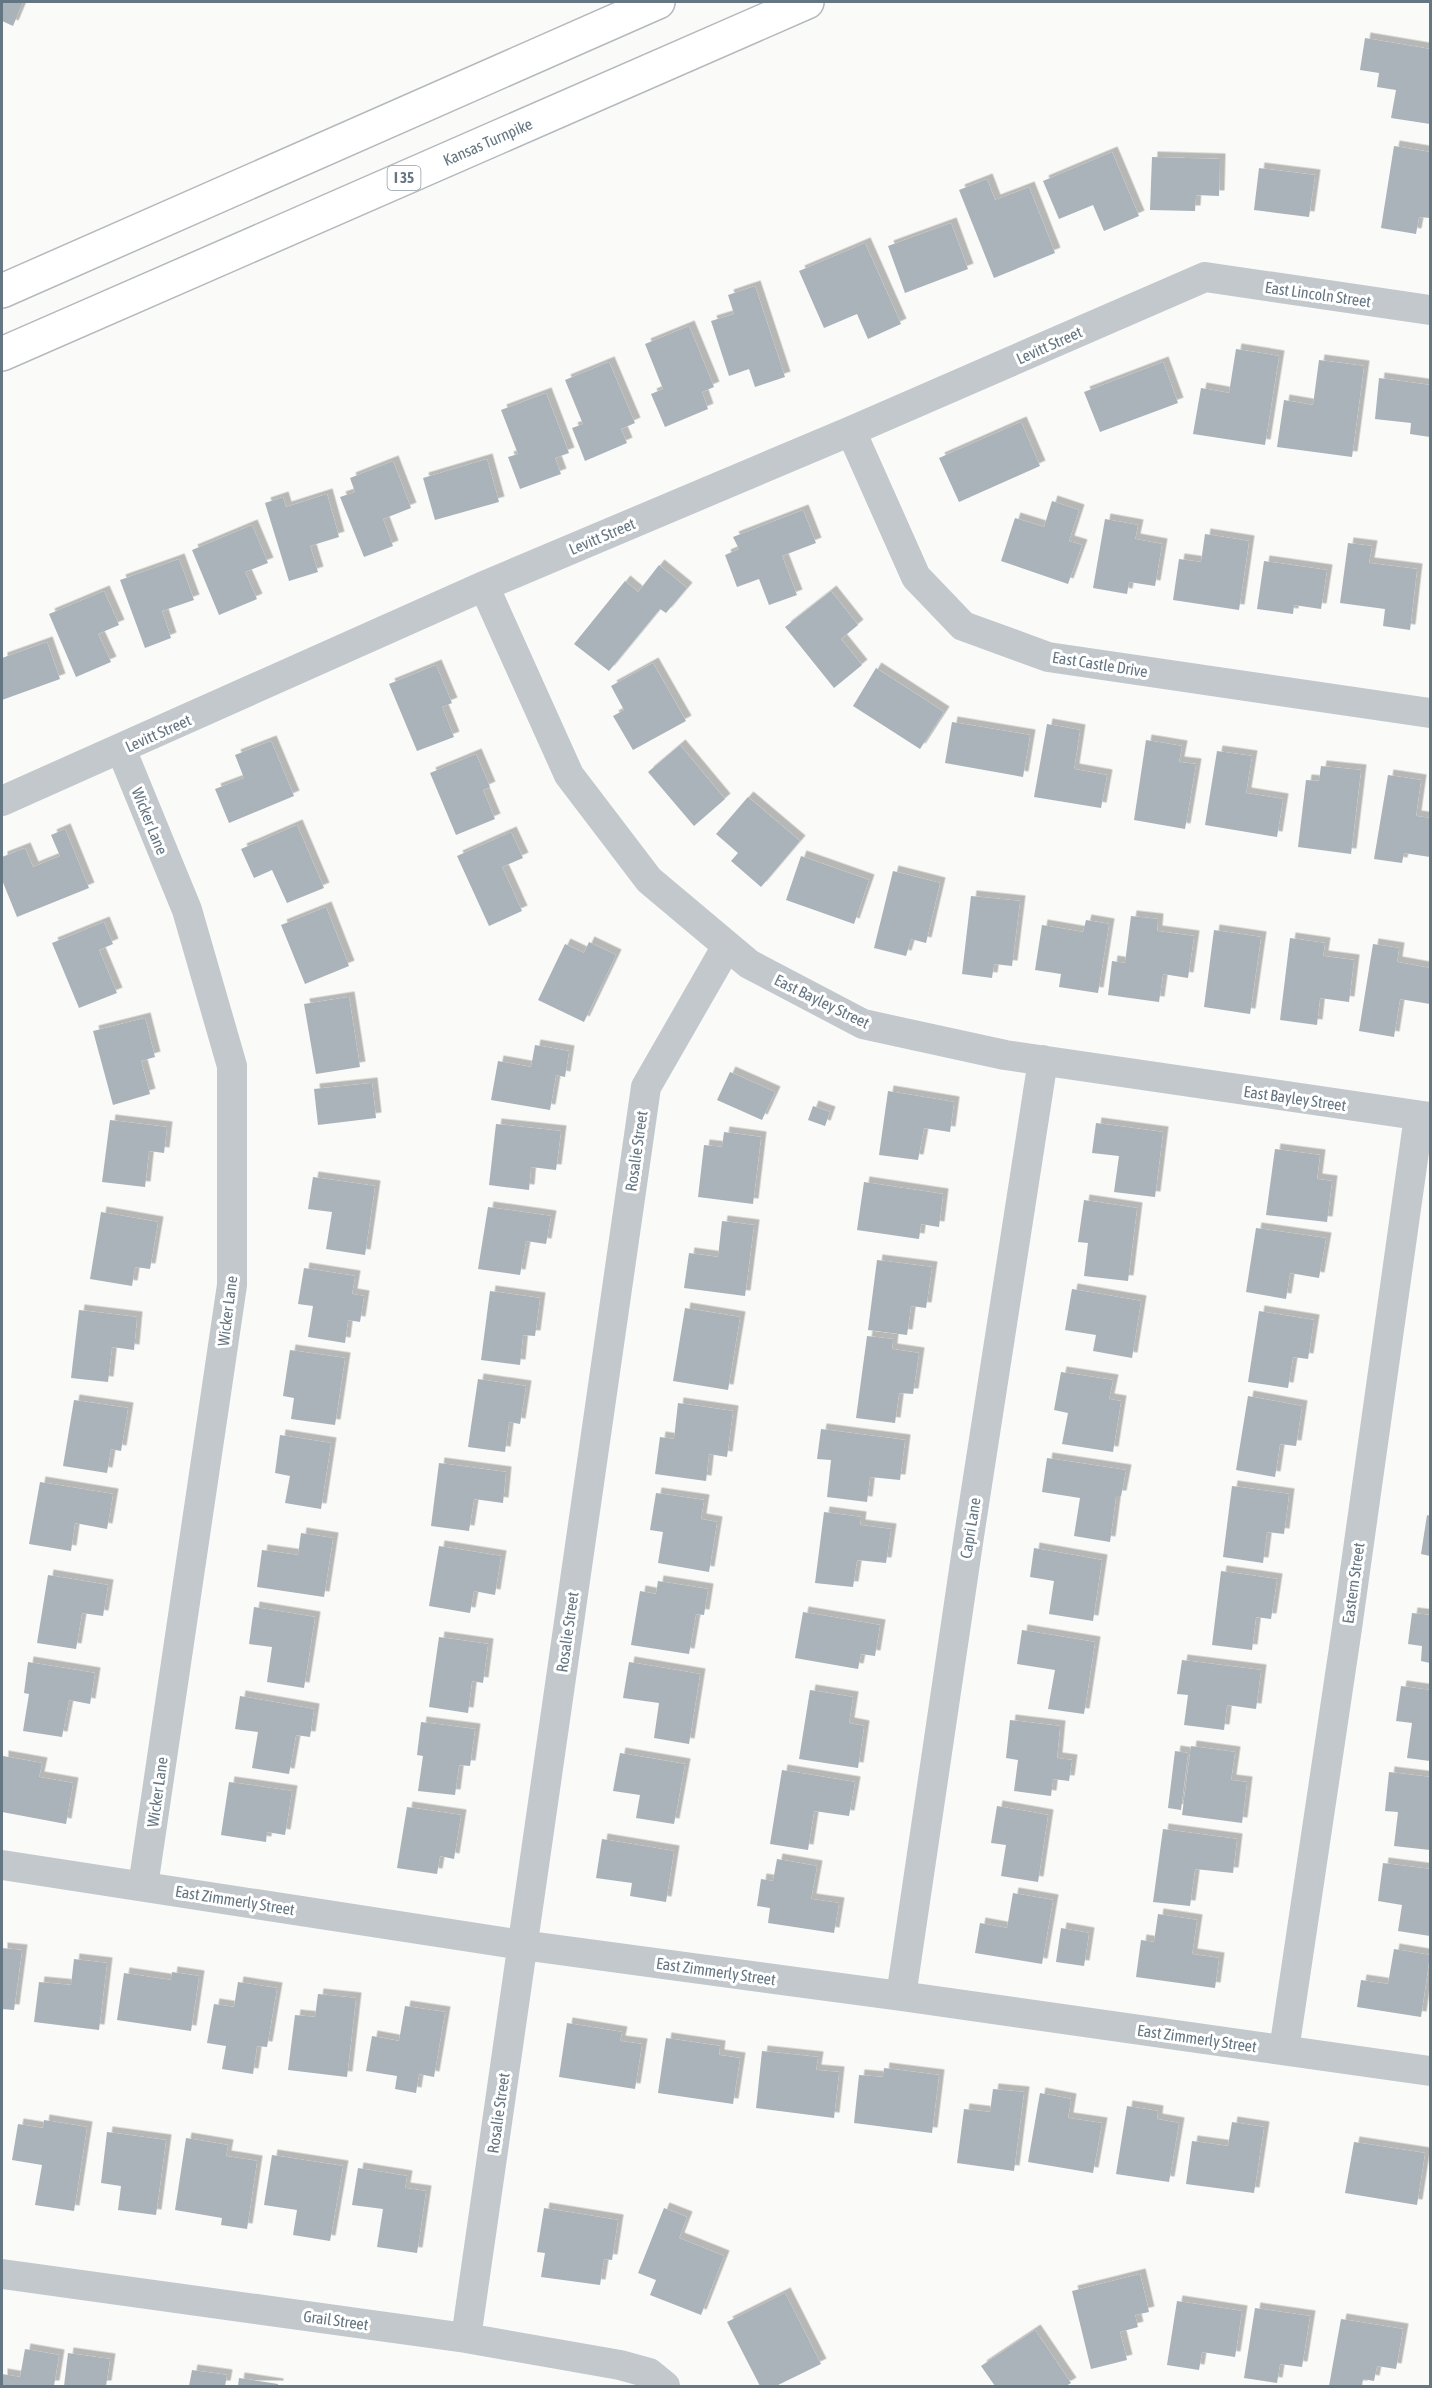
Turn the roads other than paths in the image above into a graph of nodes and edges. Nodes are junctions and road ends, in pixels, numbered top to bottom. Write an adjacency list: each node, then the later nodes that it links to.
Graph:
1 (658, 2): 4 (highway)
2 (807, 2): 6 (highway, Kansas Turnpike / I 35)
3 (1205, 277): 5 (street, East Lincoln Street); 7 (street, Levitt Street)
4 (2, 291)
5 (1431, 310)
6 (2, 354)
7 (851, 431): 8 (street, Levitt Street); 9 (street, East Castle Drive)
8 (484, 586): 10 (street, Levitt Street); 12 (street, East Bayley Street)
9 (1431, 713)
10 (121, 749): 11 (street, Levitt Street); 16 (street, Wicker Lane)
11 (2, 801)
12 (727, 946): 13 (street, East Bayley Street); 17 (street, Rosalie Street)
13 (1042, 1060): 14 (street, East Bayley Street); 18 (street, Capri Lane)
14 (1425, 1117): 19 (street, Eastern Street)
15 (2, 1865): 16 (street, East Zimmerly Street)
16 (143, 1886): 17 (street, East Zimmerly Street)
17 (522, 1945): 18 (street, East Zimmerly Street); 22 (street, Rosalie Street)
18 (901, 1996): 19 (street, East Zimmerly Street)
19 (1284, 2050): 20 (street, East Zimmerly Street)
20 (1431, 2071)
21 (2, 2274): 22 (street, Grail Street)
22 (466, 2338): 23 (street, Grail Street)
23 (665, 2386)

